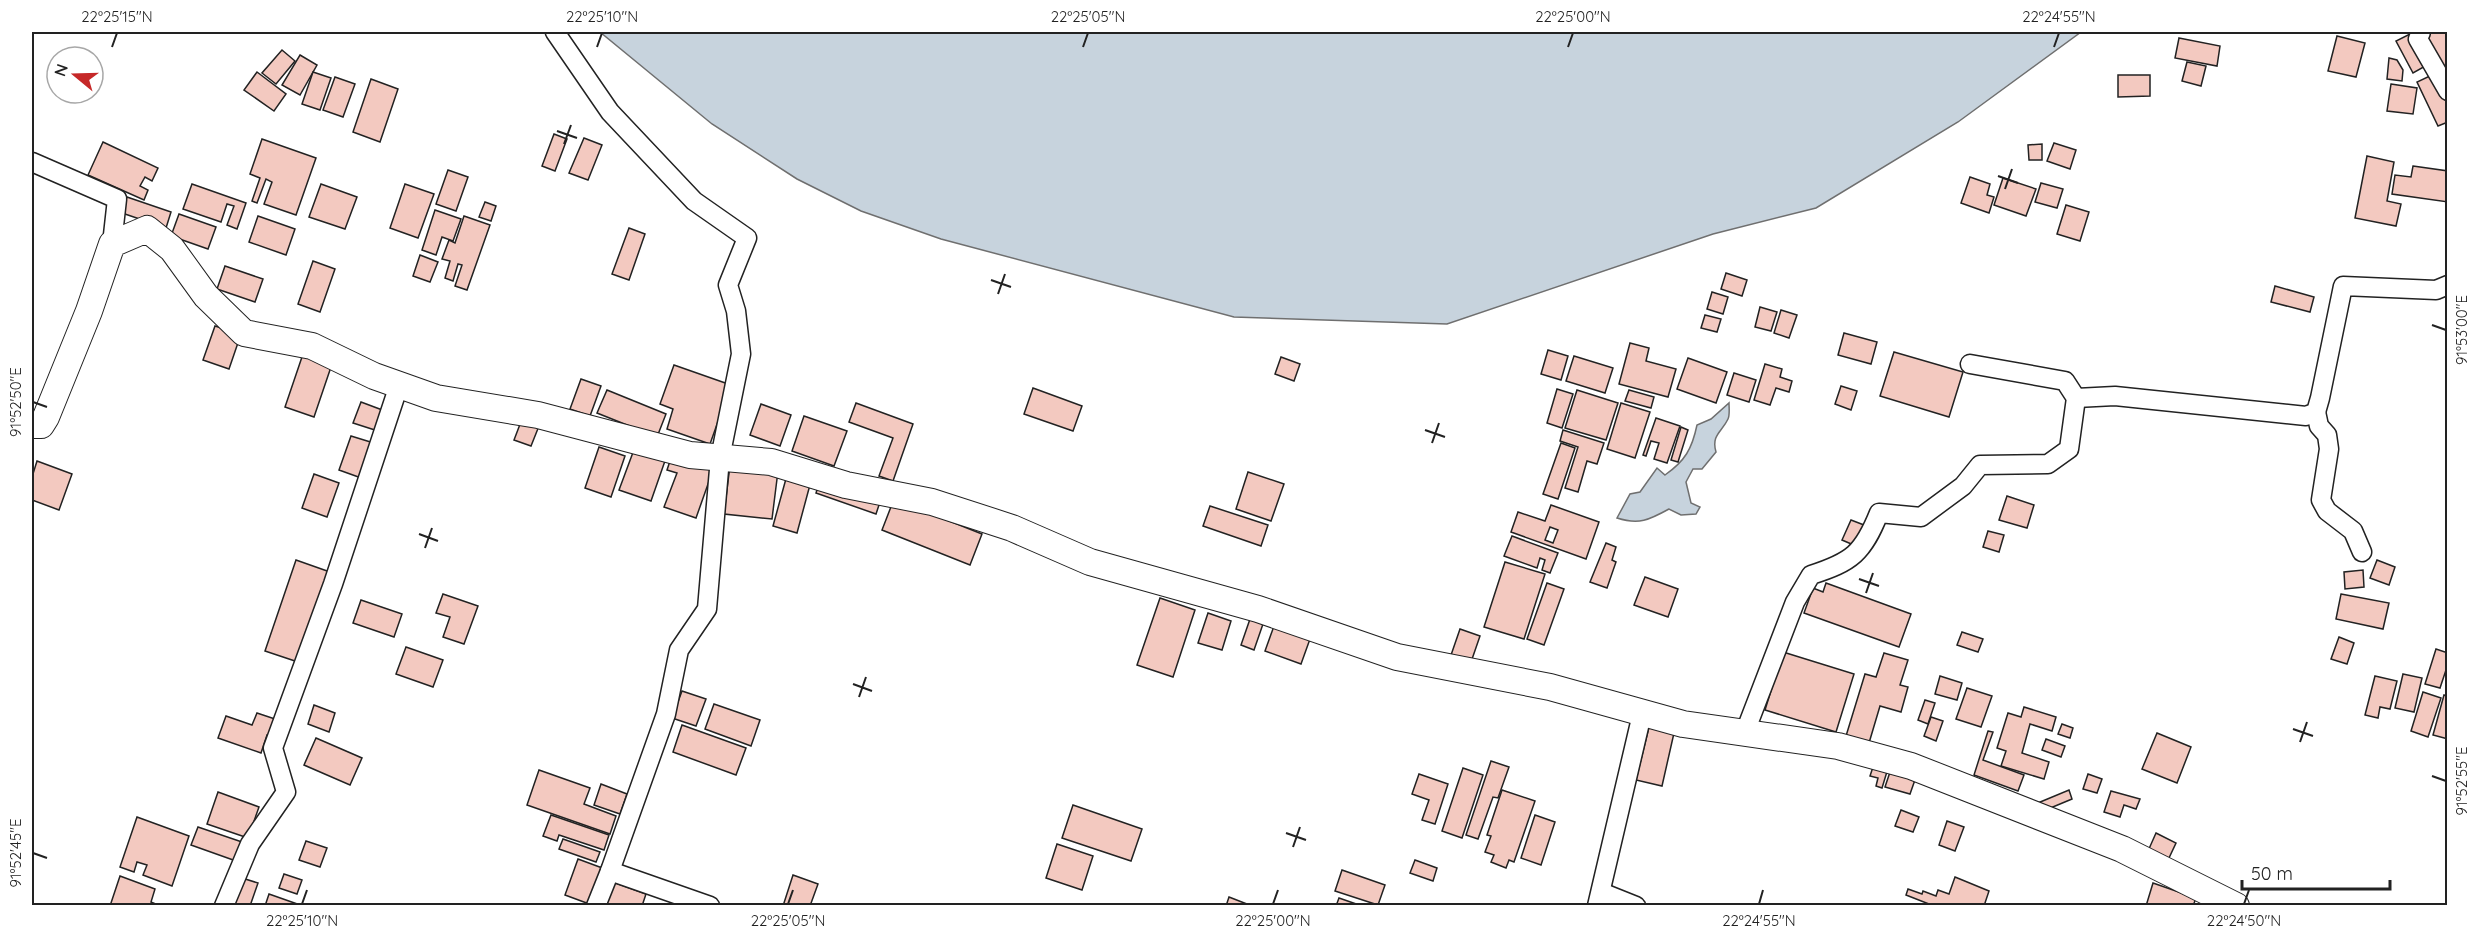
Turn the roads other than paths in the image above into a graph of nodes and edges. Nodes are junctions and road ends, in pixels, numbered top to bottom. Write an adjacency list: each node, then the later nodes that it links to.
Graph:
1 (555, 32): 12 (street)
2 (2417, 34): 3 (street)
3 (2448, 91)
4 (32, 162): 5 (street)
5 (112, 244): 8 (street); 11 (street)
6 (2448, 285): 10 (street)
7 (1970, 364): 9 (street)
8 (399, 385): 12 (street); 18 (street)
9 (2076, 398): 10 (street); 15 (street)
10 (2316, 412): 13 (street)
11 (32, 425)
12 (720, 458): 14 (street); 16 (street)
13 (2362, 552)
14 (1642, 714): 15 (street); 17 (street)
15 (1745, 732): 22 (street)
16 (610, 871): 19 (street); 20 (street)
17 (1599, 899): 21 (street)
18 (225, 906)
19 (596, 906)
20 (710, 906)
21 (1636, 906)
22 (2236, 906)

